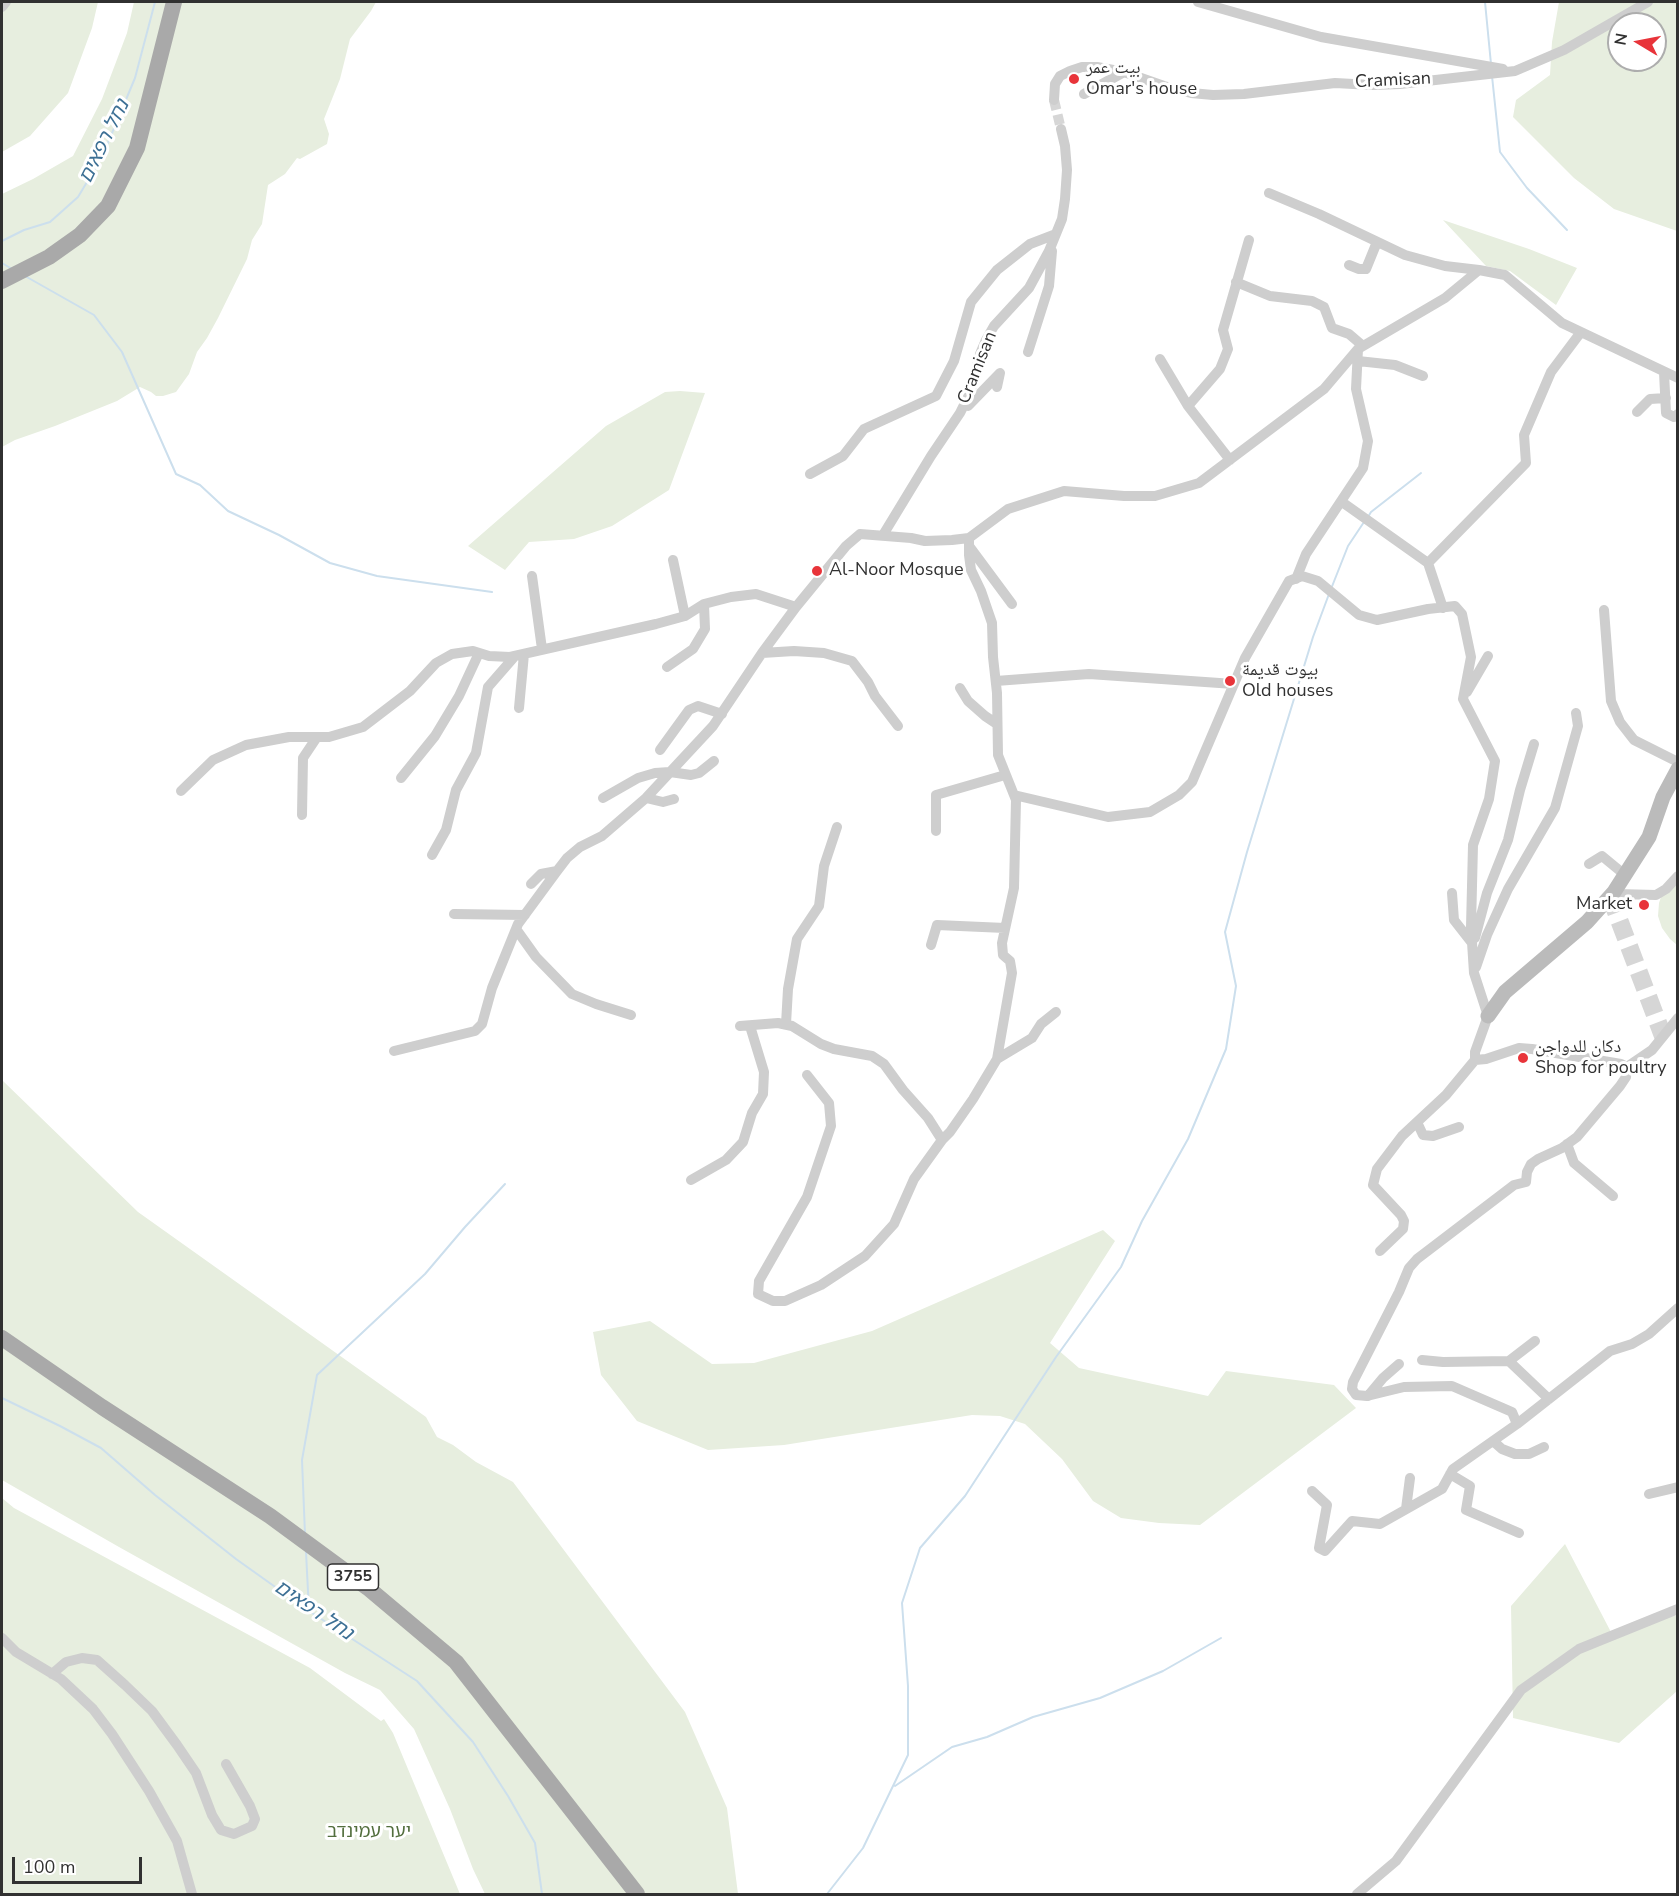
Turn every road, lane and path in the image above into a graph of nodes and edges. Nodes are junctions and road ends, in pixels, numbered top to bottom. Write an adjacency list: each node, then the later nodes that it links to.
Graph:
1 (6, 2): 5 (street)
2 (174, 2): 17 (main road)
3 (1198, 2): 6 (street)
4 (1648, 2): 6 (street, Cramisan)
5 (2, 8)
6 (1515, 71): 7 (street, Cramisan)
7 (1124, 72): 8 (street); 9 (street, Cramisan)
8 (1084, 93)
9 (1054, 100)
10 (1061, 129): 12 (street, Cramisan)
11 (1269, 193): 14 (street)
12 (1055, 238): 21 (street); 32 (street, Cramisan); 34 (street)
13 (1249, 240): 18 (street)
14 (1377, 242): 15 (street); 16 (street)
15 (1349, 265)
16 (1479, 270): 19 (street); 20 (street)
17 (2, 281)
18 (1236, 282): 20 (street); 29 (street)
19 (1581, 332): 24 (street); 39 (street)
20 (1361, 348): 23 (street); 33 (street)
21 (1028, 352)
22 (1160, 358): 29 (street)
23 (1358, 361): 25 (street); 35 (street)
24 (1664, 372): 26 (street); 28 (street)
25 (1423, 376)
26 (1677, 378)
27 (997, 387): 32 (street)
28 (1666, 398): 30 (street); 31 (street)
29 (1188, 406): 33 (street)
30 (1637, 412)
31 (1677, 414)
32 (957, 417): 36 (street, Cramisan)
33 (1230, 460): 37 (street)
34 (810, 474)
35 (1342, 502): 39 (street); 41 (street)
36 (883, 535): 37 (street); 44 (street)
37 (969, 542): 43 (street); 54 (street)
38 (673, 560): 47 (street)
39 (1428, 563): 45 (street)
40 (532, 576): 48 (street)
41 (1296, 579): 45 (street); 55 (street)
42 (704, 604): 44 (street); 47 (street); 53 (street)
43 (1012, 604)
44 (796, 607): 50 (street)
45 (1443, 608): 57 (street)
46 (1604, 610): 67 (street)
47 (685, 616): 48 (street)
48 (542, 649): 51 (street)
49 (479, 653): 51 (street); 63 (street); 71 (street)
50 (762, 653): 60 (street); 62 (street)
51 (520, 655): 58 (street); 80 (street)
52 (1488, 656): 57 (street)
53 (668, 667)
54 (996, 681): 55 (street); 61 (street)
55 (1234, 684): 73 (street)
56 (960, 688): 61 (street)
57 (1463, 699): 93 (street)
58 (519, 708)
59 (1576, 713): 94 (street)
60 (722, 714): 65 (street); 69 (street)
61 (997, 724): 70 (street)
62 (898, 726)
63 (317, 736): 72 (street); 77 (street)
64 (1534, 744): 93 (street)
65 (660, 750)
66 (714, 761): 69 (street)
67 (1677, 762)
68 (1677, 769): 83 (street)
69 (670, 772): 74 (street); 75 (street)
70 (1005, 775): 73 (street); 79 (street)
71 (401, 778)
72 (181, 791)
73 (1014, 795): 91 (street)
74 (603, 798)
75 (645, 798): 76 (street); 82 (street)
76 (674, 799)
77 (302, 815)
78 (837, 827): 99 (street)
79 (936, 831)
80 (432, 855)
81 (1589, 864): 83 (street)
82 (557, 871): 85 (street); 89 (street)
83 (1625, 874): 86 (street)
84 (1677, 876): 86 (street)
85 (531, 884)
86 (1614, 892): 97 (street)
87 (1452, 893): 93 (street)
88 (454, 914): 89 (street)
89 (525, 915): 90 (street)
90 (516, 928): 96 (street); 100 (street)
91 (1005, 928): 92 (street); 101 (street)
92 (931, 945)
93 (1472, 945): 94 (street)
94 (1474, 973): 97 (street)
95 (1056, 1012): 101 (street)
96 (631, 1015)
97 (1488, 1016): 102 (street)
98 (1677, 1018): 103 (street)
99 (786, 1024): 107 (street); 109 (street)
100 (394, 1051)
101 (997, 1059): 107 (street)
102 (1474, 1060): 103 (street); 105 (street)
103 (1627, 1067): 108 (street)
104 (807, 1075): 107 (street)
105 (1417, 1122): 106 (street); 111 (street)
106 (1459, 1127)
107 (942, 1140)
108 (1567, 1144): 110 (street); 118 (street)
109 (691, 1180)
110 (1613, 1196)
111 (1380, 1251)
112 (1677, 1308): 119 (street)
113 (2, 1338): 134 (main road, 3755)
114 (1535, 1341): 116 (street)
115 (1422, 1360): 116 (street)
116 (1509, 1360): 119 (street)
117 (1398, 1364): 118 (street)
118 (1367, 1396): 120 (street)
119 (1549, 1400): 120 (street)
120 (1517, 1424): 121 (street)
121 (1493, 1441): 122 (street); 123 (street)
122 (1544, 1447)
123 (1450, 1474): 128 (street); 129 (street)
124 (1410, 1478): 128 (street)
125 (1677, 1487): 127 (street)
126 (1312, 1491): 128 (street)
127 (1649, 1494)
128 (1406, 1509)
129 (1519, 1533)
130 (1677, 1610): 136 (street)
131 (2, 1638): 132 (street)
132 (52, 1674): 133 (street); 135 (street)
133 (226, 1764)
134 (636, 1893)
135 (192, 1894)
136 (1357, 1894)

